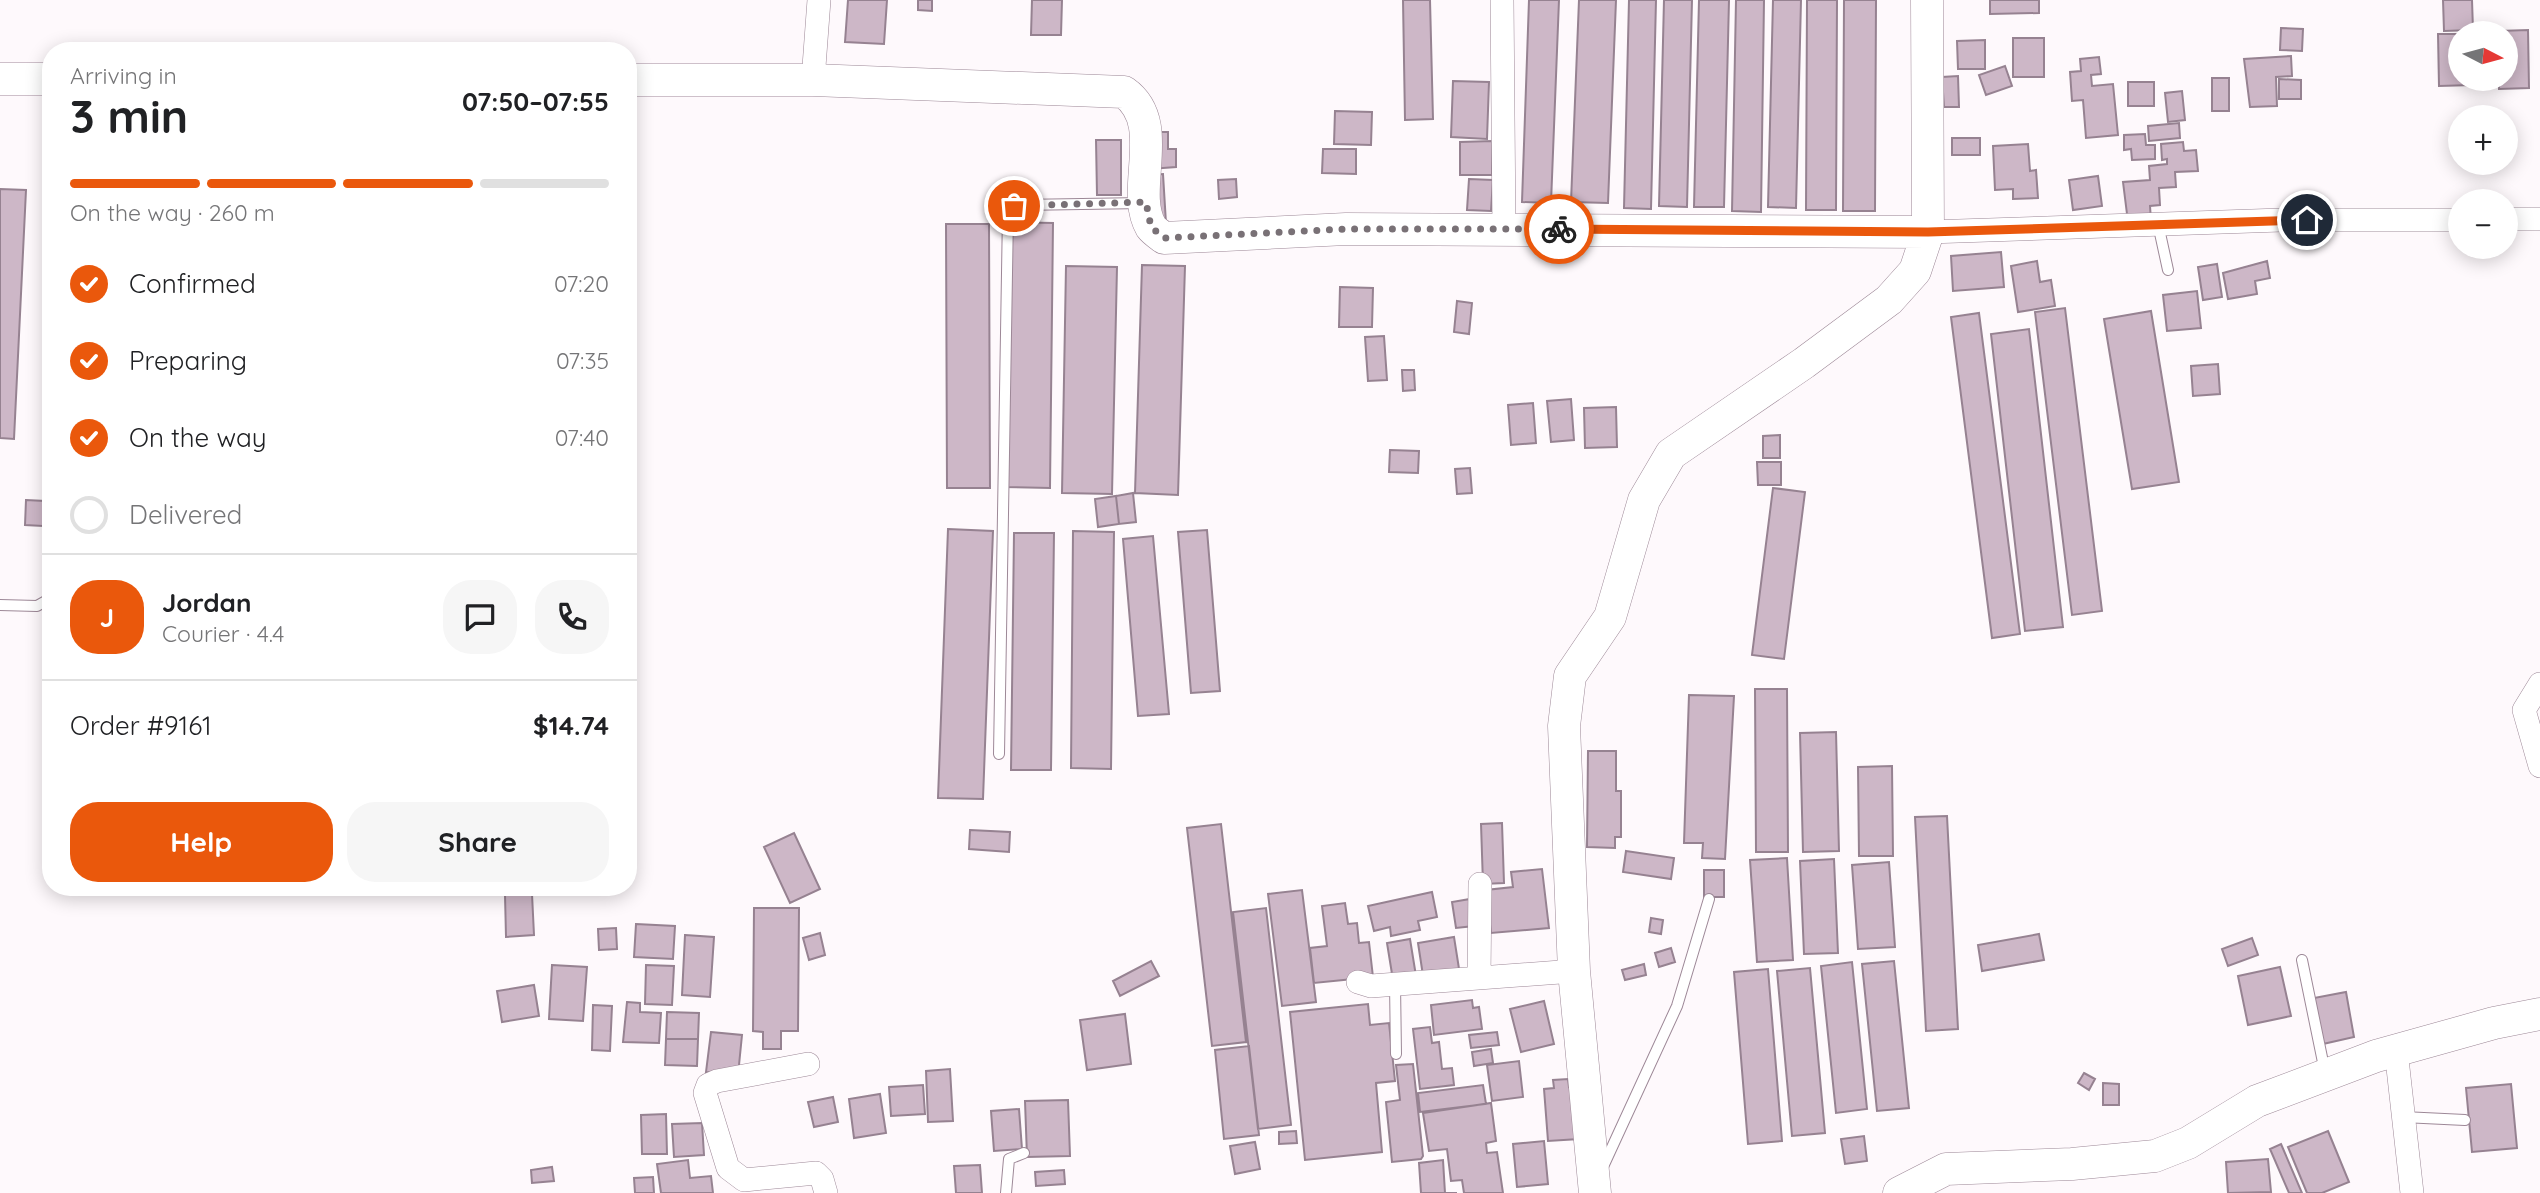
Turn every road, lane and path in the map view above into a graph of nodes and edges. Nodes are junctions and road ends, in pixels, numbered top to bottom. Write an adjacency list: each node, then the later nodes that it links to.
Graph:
1 (819, 0): 7 (street)
2 (1502, 0): 13 (street)
3 (1927, 0): 14 (street)
4 (0, 79): 5 (street)
5 (42, 79)
6 (637, 80): 7 (street)
7 (813, 80): 8 (street)
8 (1146, 202): 13 (street); 19 (lane)
9 (2518, 219): 10 (street)
10 (2540, 219)
11 (2448, 220): 12 (street)
12 (2158, 224): 14 (street); 15 (lane)
13 (1504, 229): 14 (street)
14 (1928, 232): 24 (street)
15 (2168, 270)
16 (42, 603): 17 (lane)
17 (0, 605)
18 (2540, 684): 20 (street)
19 (999, 754)
20 (2540, 766)
21 (1480, 884): 25 (street)
22 (1709, 899): 36 (lane)
23 (2302, 960): 32 (lane)
24 (1574, 971): 25 (street); 36 (street)
25 (1479, 978): 27 (street)
26 (1358, 982): 27 (street)
27 (1395, 985): 30 (lane)
28 (2540, 1014): 29 (street)
29 (2396, 1050): 32 (street); 33 (street)
30 (1396, 1054)
31 (808, 1064): 37 (street)
32 (2326, 1075): 39 (street)
33 (2403, 1116): 34 (lane); 40 (street)
34 (2465, 1120)
35 (1024, 1153): 38 (lane)
36 (1594, 1190)
37 (826, 1193)
38 (1006, 1193)
39 (1899, 1193)
40 (2412, 1193)

